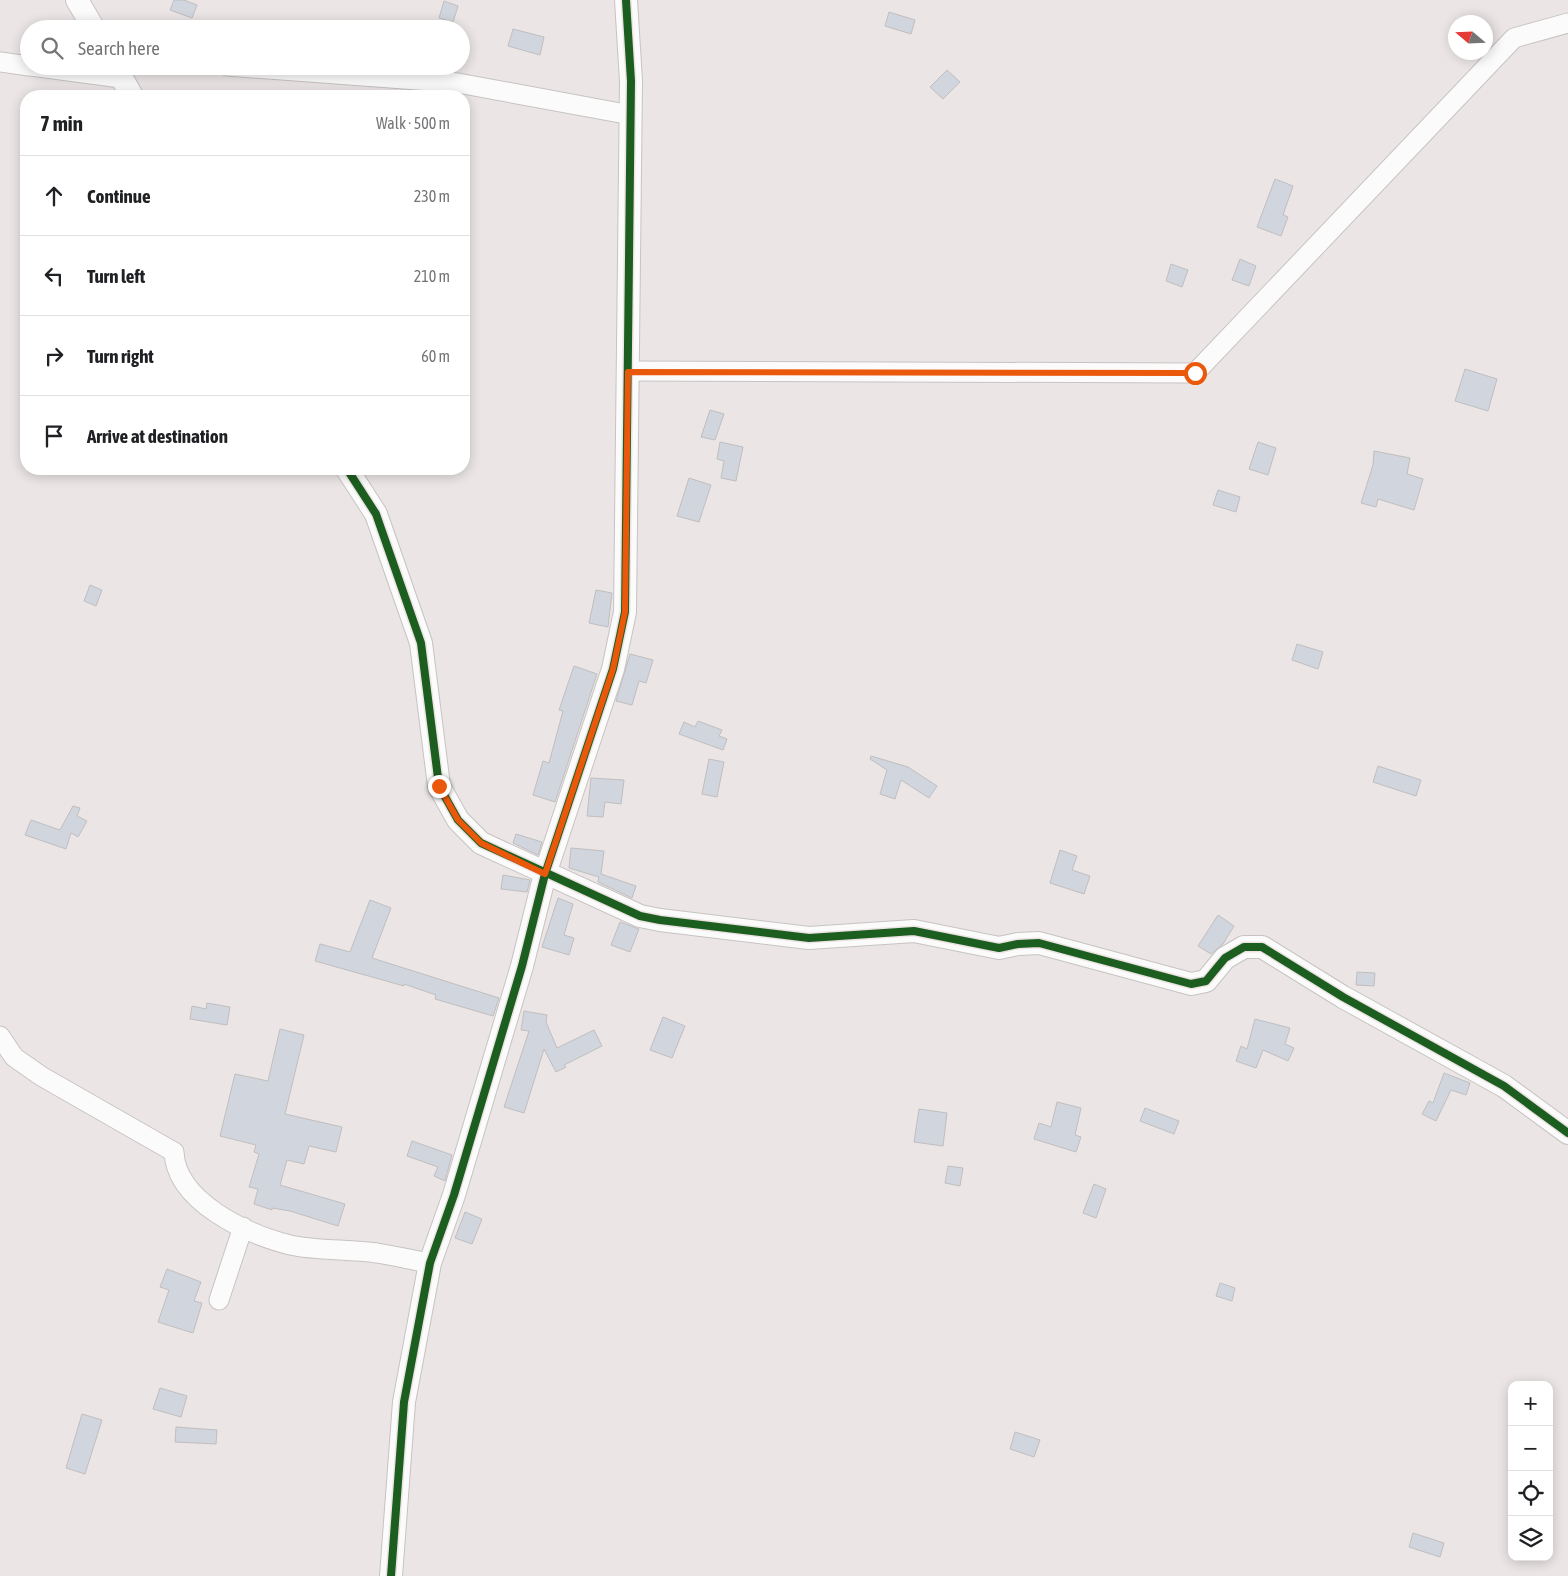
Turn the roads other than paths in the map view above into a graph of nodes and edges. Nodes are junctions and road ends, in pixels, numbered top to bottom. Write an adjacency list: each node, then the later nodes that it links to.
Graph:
1 (77, 0): 3 (street)
2 (626, 0): 10 (street)
3 (89, 20)
4 (1568, 23): 11 (street)
5 (0, 62): 6 (street)
6 (20, 65)
7 (106, 75): 9 (street)
8 (349, 75): 10 (street)
9 (123, 77)
10 (631, 115): 11 (street)
11 (628, 372): 13 (street)
12 (351, 475): 13 (street)
13 (545, 874): 15 (street); 17 (street)
14 (0, 1036): 16 (street)
15 (1568, 1133)
16 (243, 1227): 17 (street); 18 (street)
17 (430, 1263): 19 (street)
18 (219, 1300)
19 (391, 1576)

